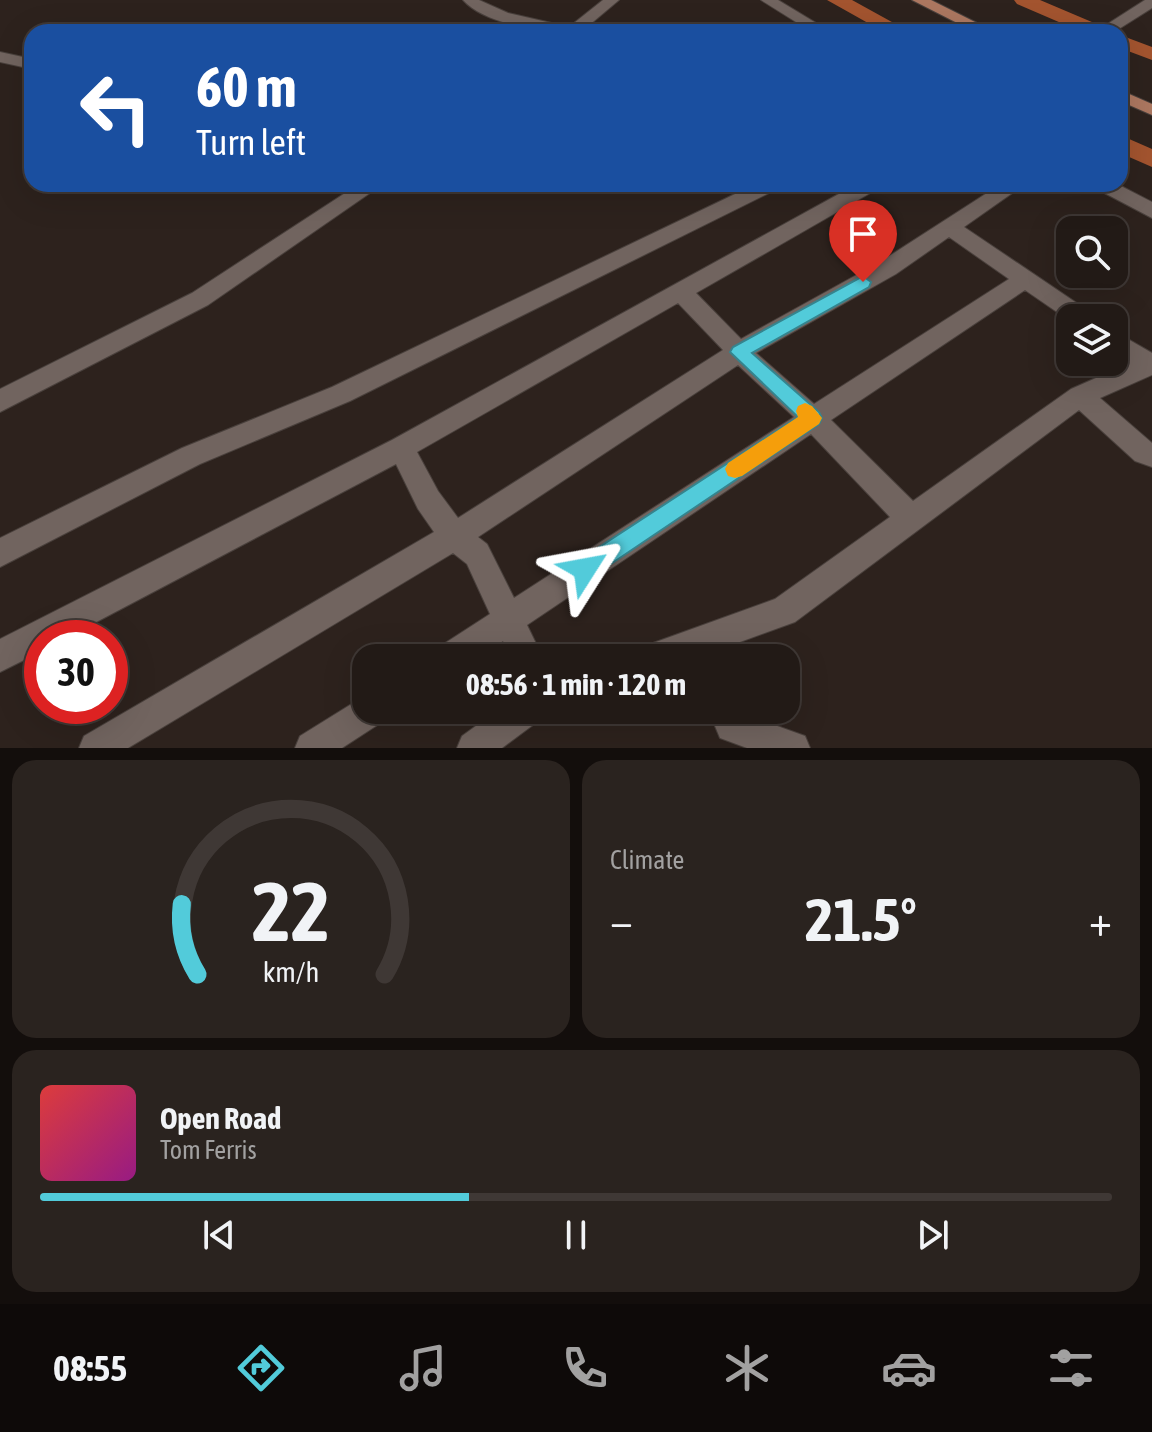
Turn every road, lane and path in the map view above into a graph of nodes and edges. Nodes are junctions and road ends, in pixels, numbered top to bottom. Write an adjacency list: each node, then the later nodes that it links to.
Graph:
1 (470, 0): 6 (street)
2 (612, 0): 7 (street)
3 (768, 0): 8 (street)
4 (919, 0): 9 (main road)
5 (1148, 3): 10 (street)
6 (541, 24)
7 (582, 24)
8 (809, 24)
9 (970, 24)
10 (1118, 24)
11 (0, 57): 12 (street)
12 (24, 62)
13 (1128, 99): 14 (main road)
14 (1152, 110)
15 (361, 192): 29 (street)
16 (751, 192): 35 (street)
17 (858, 192): 23 (street)
18 (1003, 192): 21 (street)
19 (1117, 192): 20 (street)
20 (1152, 211)
21 (949, 227): 22 (street); 26 (street)
22 (1025, 279): 24 (street); 30 (street)
23 (680, 291): 26 (street); 31 (street)
24 (1062, 304)
25 (1128, 349): 27 (street)
26 (739, 352): 30 (street); 34 (street)
27 (1152, 365): 28 (street)
28 (1080, 396): 32 (street); 33 (street)
29 (0, 401)
30 (812, 418): 33 (street); 36 (street)
31 (401, 448): 34 (street); 40 (street)
32 (1152, 455)
33 (910, 518): 39 (street)
34 (454, 536): 36 (street); 44 (street)
35 (0, 553)
36 (510, 619): 37 (street); 38 (street)
37 (472, 644)
38 (521, 644)
39 (692, 644)
40 (0, 656)
41 (352, 722): 45 (street)
42 (506, 724): 46 (street)
43 (732, 726): 47 (street)
44 (96, 748)
45 (312, 748)
46 (474, 748)
47 (793, 748)

